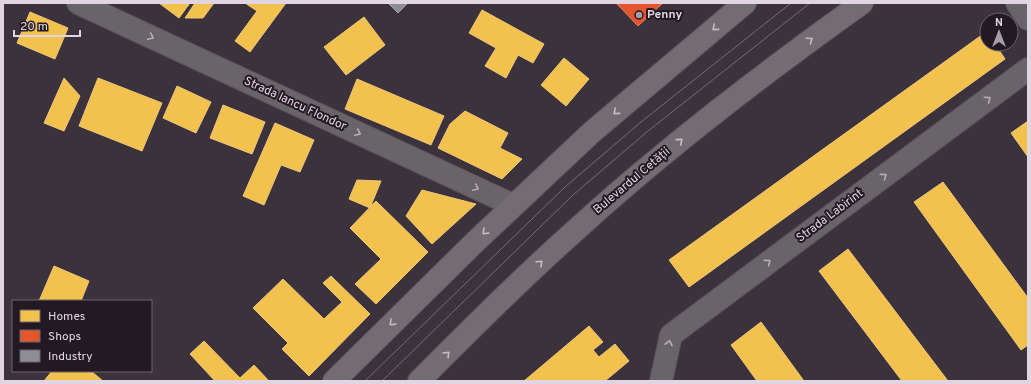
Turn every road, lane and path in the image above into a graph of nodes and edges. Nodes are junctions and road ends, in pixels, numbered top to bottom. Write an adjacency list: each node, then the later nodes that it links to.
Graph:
1 (78, 3): 7 (street, Strada Iancu Flondor, one-way to 7)
2 (745, 3): 7 (main road, one-way to 7)
3 (862, 3): 9 (main road, Bulevardul Cetății, one-way to 3)
4 (1017, 3): 5 (street)
5 (1028, 19)
6 (1028, 69): 10 (street, Strada Labirint, one-way to 6)
7 (513, 205): 8 (main road, one-way to 8)
8 (334, 381)
9 (419, 381)
10 (661, 381)

